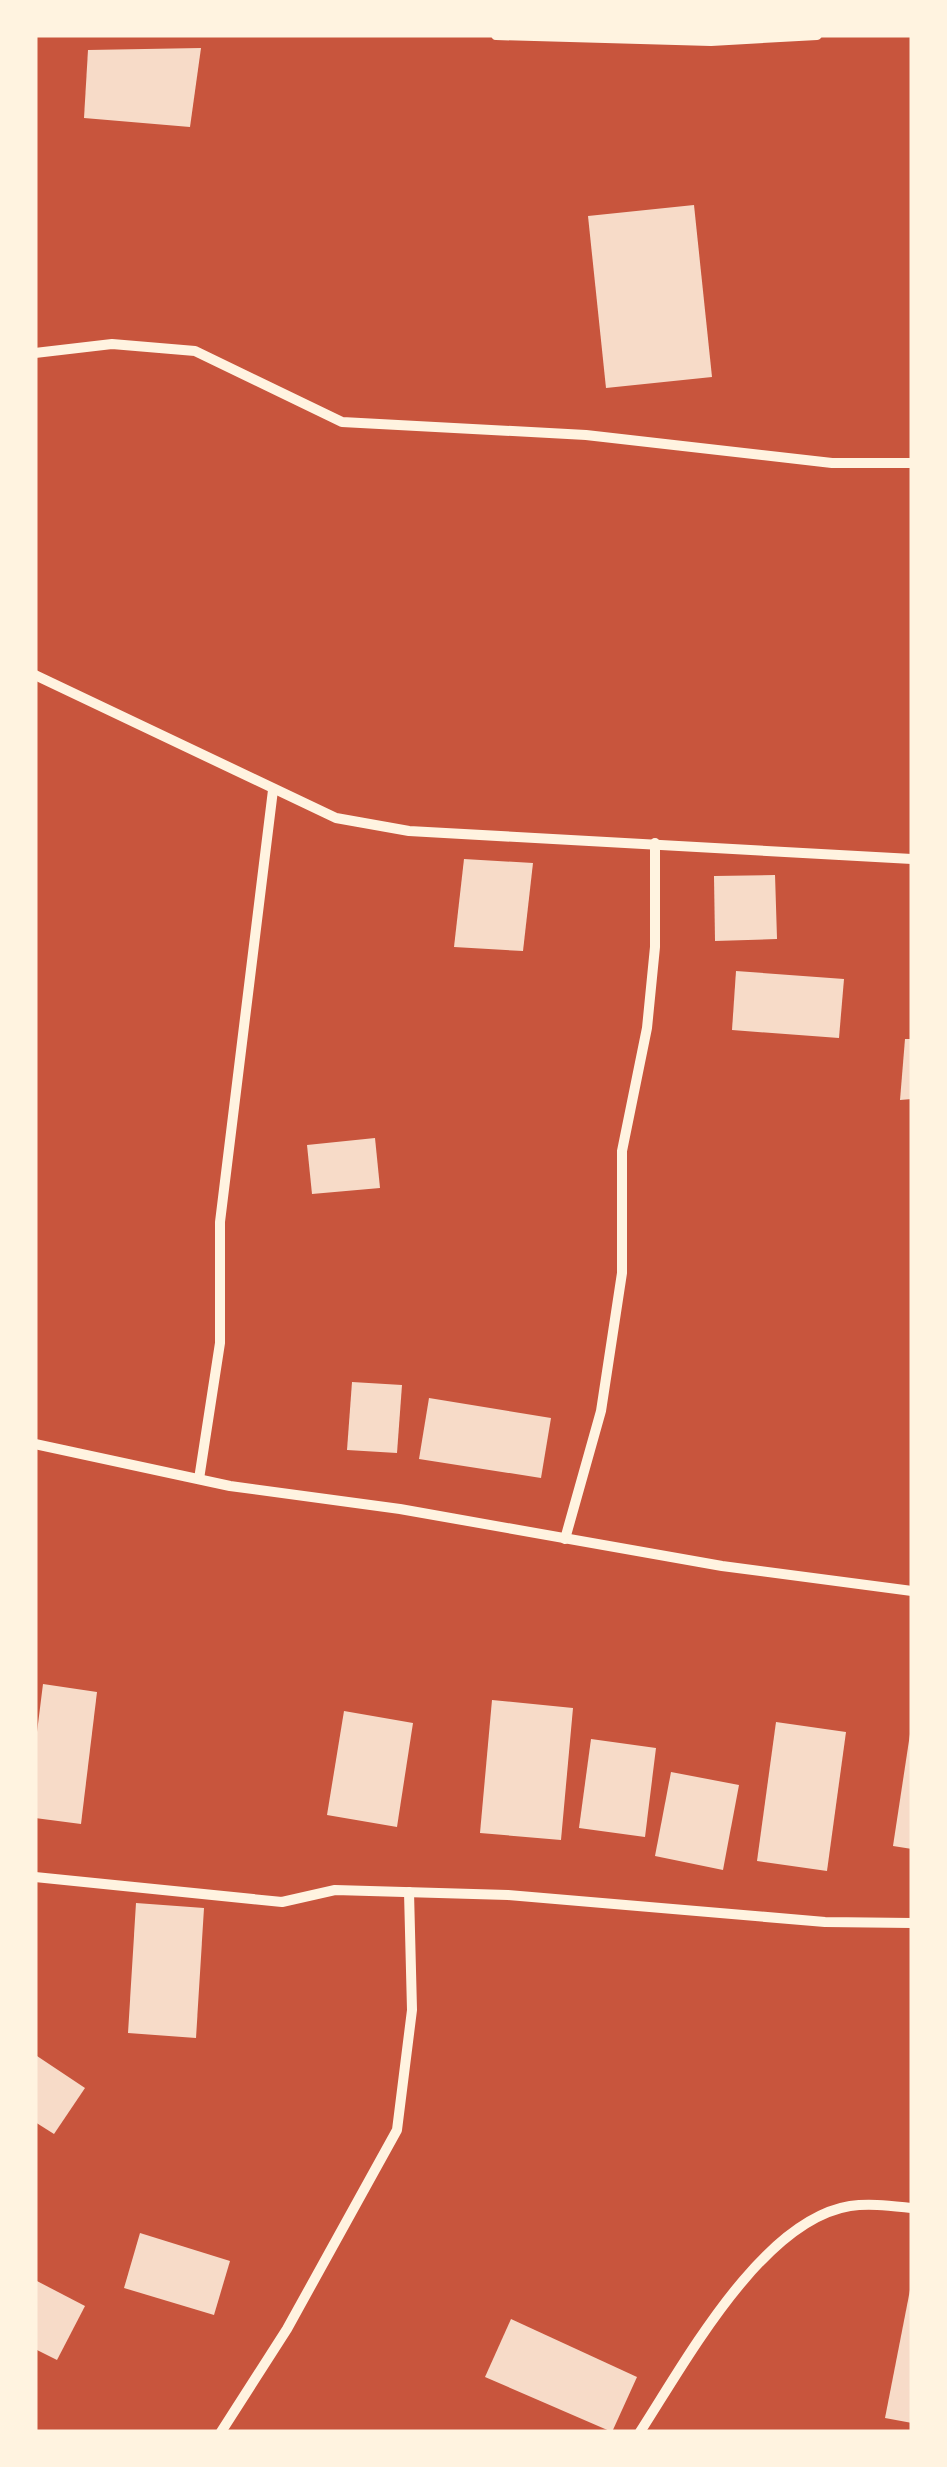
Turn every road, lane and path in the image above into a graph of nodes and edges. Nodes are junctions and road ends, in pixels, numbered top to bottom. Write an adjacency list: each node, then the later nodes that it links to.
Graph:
1 (496, 35): 2 (street)
2 (818, 35)
3 (35, 353): 4 (street)
4 (912, 464)
5 (35, 676): 6 (street)
6 (273, 790): 7 (street); 10 (street)
7 (655, 843): 8 (street); 11 (street)
8 (912, 859)
9 (35, 1444): 10 (street)
10 (199, 1479): 11 (street)
11 (566, 1540): 12 (street)
12 (912, 1591)
13 (35, 1877): 14 (street)
14 (409, 1892): 15 (street); 17 (street)
15 (912, 1923)
16 (912, 2208): 18 (street)
17 (221, 2432)
18 (640, 2432)

